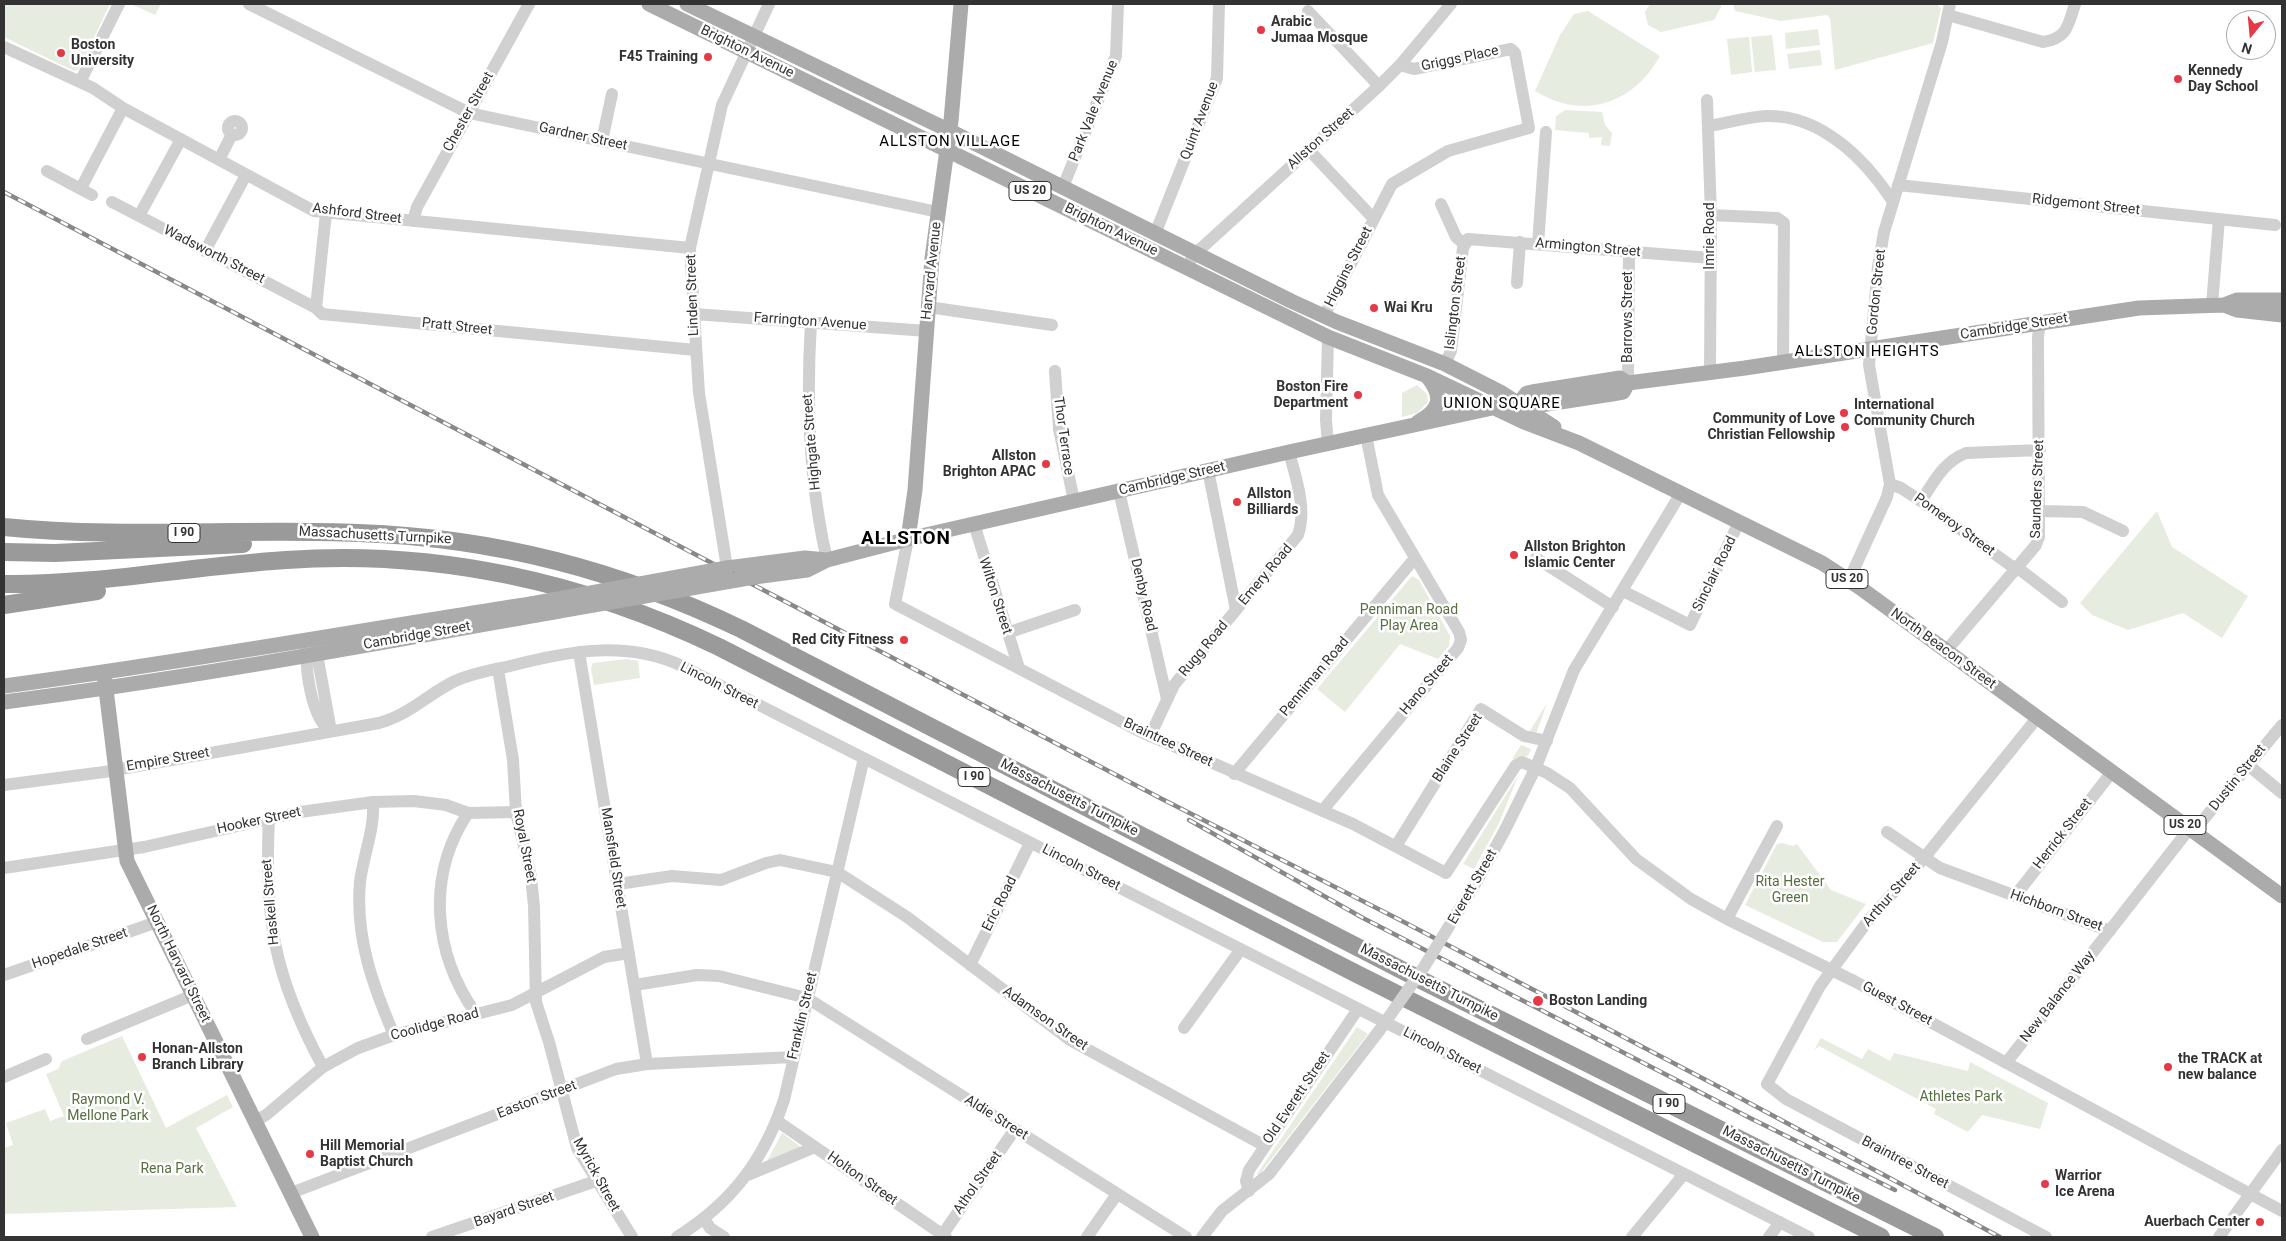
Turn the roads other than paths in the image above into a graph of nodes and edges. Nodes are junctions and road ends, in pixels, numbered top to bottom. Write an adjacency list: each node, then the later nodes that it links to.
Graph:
1 (119, 4): 18 (street)
2 (249, 4): 23 (street, Gardner Street)
3 (529, 4): 23 (street, Chester Street)
4 (649, 4): 16 (main road, Brighton Avenue / US 20)
5 (687, 4): 14 (main road, Brighton Avenue / US 20)
6 (769, 4): 14 (street, Linden Street)
7 (961, 4): 25 (main road, Harvard Avenue)
8 (1118, 4): 38 (street, Park Vale Avenue)
9 (1220, 4): 50 (street, Quint Avenue)
10 (1450, 4): 17 (street, Allston Street)
11 (2074, 4): 12 (street)
12 (1949, 9): 37 (street, Gordon Street)
13 (1308, 11): 19 (street)
14 (753, 36): 16 (street, Linden Street); 25 (main road, Brighton Avenue / US 20)
15 (4, 47): 18 (street, Ashford Street)
16 (746, 51): 31 (main road, Brighton Avenue / US 20); 34 (street, Linden Street)
17 (1400, 65): 19 (street, Allston Street); 30 (street, Griggs Place)
18 (80, 82): 22 (street, Ashford Street)
19 (1379, 86): 32 (street, Allston Street)
20 (612, 94): 29 (street)
21 (1707, 100): 24 (street, Imrie Road)
22 (124, 108): 28 (street, Ashford Street); 35 (street)
23 (469, 113): 29 (street, Gardner Street); 48 (street, Chester Street)
24 (1709, 126): 40 (street); 44 (street, Imrie Road)
25 (950, 131): 31 (main road, Harvard Avenue); 38 (main road, Brighton Avenue / US 20)
26 (1546, 132): 53 (street)
27 (232, 134): 33 (street)
28 (181, 140): 33 (street, Ashford Street); 45 (street)
29 (602, 141): 34 (street, Gardner Street)
30 (1456, 149): 46 (street, Higgins Street)
31 (948, 150): 43 (main road, Harvard Avenue); 59 (main road, Brighton Avenue / US 20)
32 (1309, 150): 46 (street, Higgins Street); 57 (street, Allston Street)
33 (219, 160): 36 (street, Ashford Street)
34 (709, 164): 43 (street, Gardner Street); 54 (street, Linden Street)
35 (47, 171)
36 (246, 175): 42 (street, Ashford Street); 55 (street)
37 (1898, 185): 40 (street, Gordon Street); 47 (street, Ridgemont Street)
38 (1063, 187): 50 (main road, Brighton Avenue / US 20)
39 (112, 202): 45 (street, Wadsworth Street)
40 (1893, 202): 73 (street, Gordon Street)
41 (1441, 204): 52 (street)
42 (326, 212): 48 (street, Ashford Street); 64 (street)
43 (938, 212): 63 (main road, Harvard Avenue)
44 (1711, 215): 58 (street, Imrie Road); 75 (street)
45 (139, 216): 55 (street, Wadsworth Street)
46 (1374, 218): 67 (street, Higgins Street)
47 (2219, 219): 49 (street, Ridgemont Street); 62 (street)
48 (413, 221): 54 (street, Ashford Street)
49 (2275, 225)
50 (1155, 234): 57 (main road, Brighton Avenue / US 20)
51 (1520, 242): 52 (street, Armington Street); 53 (street, Armington Street); 60 (street)
52 (1464, 243): 76 (street, Islington Street)
53 (1538, 244): 56 (street, Armington Street)
54 (690, 248): 65 (street, Linden Street)
55 (205, 251): 64 (street, Wadsworth Street)
56 (1629, 252): 58 (street, Armington Street); 80 (street, Barrows Street)
57 (1195, 254): 59 (street, Allston Street); 67 (main road, Brighton Avenue / US 20)
58 (1711, 258): 78 (street, Imrie Road)
59 (1187, 268): 72 (main road, Brighton Avenue / US 20)
60 (1516, 283)
61 (2282, 300): 62 (main road, Cambridge Street)
62 (2218, 305): 66 (main road, Cambridge Street); 69 (main road, Cambridge Street)
63 (928, 307): 70 (street); 71 (main road, Harvard Avenue)
64 (316, 308): 74 (street, Pratt Street)
65 (694, 314): 68 (street, Farrington Avenue); 74 (street, Linden Street)
66 (2282, 315)
67 (1324, 316): 76 (main road, Brighton Avenue / US 20)
68 (811, 322): 71 (street, Farrington Avenue); 106 (street, Highgate Street)
69 (2040, 323): 73 (main road, Cambridge Street); 87 (street, Saunders Street)
70 (1052, 324)
71 (927, 331): 100 (main road, Harvard Avenue)
72 (1328, 337): 79 (main road, Brighton Avenue / US 20); 86 (street)
73 (1871, 348): 75 (main road, Cambridge Street); 90 (street, Gordon Street)
74 (695, 350): 107 (street, Linden Street)
75 (1783, 362): 78 (main road, Cambridge Street)
76 (1445, 364): 81 (main road, Brighton Avenue / US 20)
77 (1055, 371): 93 (street, Thor Terrace)
78 (1710, 372): 80 (main road, Cambridge Street)
79 (1427, 376): 82 (main road, Brighton Avenue / US 20); 83 (main road)
80 (1628, 383): 81 (main road, Cambridge Street); 81 (main road, Cambridge Street)
81 (1519, 403): 82 (main road, Cambridge Street); 85 (main road, North Beacon Street / US 20)
82 (1496, 408): 83 (main road, Cambridge Street); 85 (main road, North Beacon Street / US 20)
83 (1415, 424): 84 (main road, Cambridge Street)
84 (1366, 435): 86 (main road, Cambridge Street); 103 (street, Hano Street)
85 (1579, 442): 92 (main road, North Beacon Street / US 20)
86 (1328, 444): 88 (main road, Cambridge Street)
87 (2040, 450): 94 (street); 95 (street, Saunders Street)
88 (1289, 452): 89 (main road, Cambridge Street); 116 (street, Emery Road)
89 (1208, 470): 91 (main road, Cambridge Street); 116 (street, Rugg Road)
90 (1890, 484): 94 (street, Pomeroy Street); 109 (street, Gordon Street)
91 (1119, 491): 93 (main road, Cambridge Street); 127 (street, Denby Road)
92 (1681, 493): 96 (main road, North Beacon Street / US 20); 111 (street, Everett Street)
93 (1074, 501): 97 (main road, Cambridge Street)
94 (1921, 501): 108 (street, Pomeroy Street)
95 (2039, 511): 99 (street); 108 (street, Saunders Street)
96 (1739, 522): 109 (main road, North Beacon Street / US 20); 111 (street, Sinclair Road)
97 (974, 524): 100 (main road, Cambridge Street); 117 (street, Wilton Street)
98 (4, 527): 101 (highway, Massachusetts Turnpike / I 90)
99 (2123, 530)
100 (908, 539): 106 (main road, Cambridge Street); 123 (street, Braintree Street)
101 (456, 540): 102 (highway); 213 (highway, Massachusetts Turnpike / I 90)
102 (4, 552)
103 (1415, 558): 139 (street, Penniman Road); 143 (street, Hano Street)
104 (1536, 558): 114 (street)
105 (287, 560): 110 (highway, Massachusetts Turnpike / I 90); 113 (highway); 212 (highway, Massachusetts Turnpike / I 90)
106 (827, 560): 107 (main road, Cambridge Street); 121 (main road, Cambridge Street, bridge)
107 (729, 566): 118 (main road, Cambridge Street, bridge)
108 (2017, 568): 112 (street, Pomeroy Street); 119 (street, Saunders Street)
109 (1849, 580): 119 (main road, North Beacon Street / US 20)
110 (4, 584)
111 (1623, 591): 114 (street, Everett Street)
112 (2062, 602)
113 (4, 605)
114 (1613, 607): 133 (street, Everett Street)
115 (1075, 610): 117 (street)
116 (1236, 610): 127 (street, Rugg Road)
117 (1007, 633): 123 (street, Wilton Street)
118 (308, 640): 121 (street); 124 (main road, Cambridge Street)
119 (1946, 651): 129 (main road, North Beacon Street / US 20)
120 (580, 652): 122 (street, Lincoln Street); 134 (street, Lincoln Street); 156 (street, Mansfield Street)
121 (311, 655): 126 (main road, Cambridge Street); 131 (street)
122 (498, 668): 131 (street, Lincoln Street); 144 (street, Royal Street)
123 (1018, 668): 132 (street, Braintree Street)
124 (104, 673): 125 (main road, Cambridge Street); 126 (main road, North Harvard Street)
125 (4, 686)
126 (106, 688): 128 (main road, Cambridge Street); 137 (main road, North Harvard Street)
127 (1167, 699): 132 (street, Rugg Road)
128 (4, 702)
129 (2037, 718): 138 (main road, North Beacon Street / US 20); 153 (street, Arthur Street)
130 (2282, 724): 135 (street, Dustin Street)
131 (331, 732): 137 (street, Empire Street)
132 (1150, 736): 139 (street, Braintree Street)
133 (1547, 741): 136 (street, Everett Street); 151 (street, Blaine Street)
134 (864, 758): 150 (street, Lincoln Street); 155 (street, Franklin Street)
135 (2248, 765): 141 (street); 148 (street, Dustin Street)
136 (1536, 767): 151 (street, Braintree Street); 159 (street, Guest Street); 193 (street, Everett Street, bridge)
137 (115, 770): 140 (street, Empire Street); 152 (main road, North Harvard Street)
138 (2112, 772): 148 (main road, North Beacon Street / US 20); 157 (street, Herrick Street)
139 (1234, 774): 143 (street, Braintree Street)
140 (4, 785)
141 (2282, 793)
142 (373, 802): 145 (street, Hooker Street); 146 (street, Hooker Street); 174 (street)
143 (1322, 811): 151 (street, Braintree Street)
144 (516, 812): 145 (street, Hooker Street); 169 (street, Royal Street)
145 (468, 813): 172 (street)
146 (268, 818): 152 (street, Hooker Street); 180 (street, Haskell Street)
147 (1777, 826): 159 (street)
148 (2192, 830): 158 (main road, North Beacon Street / US 20); 161 (street, Hichborn Street)
149 (1887, 832): 153 (street, Hichborn Street)
150 (1030, 843): 162 (street, Lincoln Street); 164 (street, Eric Road)
151 (1396, 846)
152 (124, 849): 154 (street, Hooker Street); 160 (main road, North Harvard Street)
153 (1924, 858): 157 (street, Hichborn Street); 165 (street, Arthur Street)
154 (4, 868)
155 (837, 872): 156 (street, Adamson Street); 164 (street, Adamson Street); 170 (street, Franklin Street)
156 (618, 884): 163 (street, Mansfield Street)
157 (2015, 896): 161 (street, Hichborn Street)
158 (2282, 896)
159 (1728, 919): 165 (street, Guest Street)
160 (157, 922): 166 (street, Hopedale Street); 168 (main road, North Harvard Street)
161 (2110, 931): 178 (street, New Balance Way)
162 (1241, 949): 171 (street, Lincoln Street); 173 (street)
163 (629, 953): 167 (street, Mansfield Street); 169 (street, Coolidge Road)
164 (970, 965): 187 (street, Adamson Street)
165 (1832, 970): 178 (street, Guest Street); 182 (street, Arthur Street)
166 (4, 976)
167 (634, 985): 170 (street, Aldie Street); 179 (street, Mansfield Street)
168 (193, 995): 175 (street); 184 (main road, North Harvard Street)
169 (535, 995): 172 (street, Coolidge Road); 183 (street, Myrick Street)
170 (807, 998): 176 (street, Franklin Street); 186 (street, Aldie Street)
171 (1358, 1009): 187 (street, Old Everett Street); 190 (street, Lincoln Street)
172 (476, 1014): 174 (street, Coolidge Road)
173 (1184, 1028)
174 (394, 1035): 180 (street, Coolidge Road)
175 (87, 1039)
176 (794, 1057): 179 (street, Easton Street); 185 (street, Franklin Street)
177 (46, 1059): 181 (street)
178 (2006, 1063): 196 (street, Guest Street)
179 (647, 1064): 183 (street, Easton Street)
180 (323, 1066): 184 (street, Coolidge Road)
181 (4, 1077)
182 (1767, 1084): 214 (street, Braintree Street)
183 (562, 1091): 192 (street, Myrick Street); 194 (street, Easton Street)
184 (255, 1121): 194 (main road, North Harvard Street)
185 (777, 1121): 188 (street, Holton Street); 191 (street, Franklin Street)
186 (1015, 1129): 195 (street, Aldie Street); 200 (street, Athol Street)
187 (1265, 1146): 193 (street, Old Everett Street)
188 (815, 1147): 191 (street); 200 (street, Holton Street)
189 (2282, 1150): 196 (street)
190 (1684, 1174): 198 (street, Lincoln Street); 209 (street)
191 (748, 1175): 199 (street, Franklin Street)
192 (596, 1181): 202 (street, Bayard Street); 203 (street, Myrick Street)
193 (1250, 1190): 208 (street, Everett Street)
194 (291, 1193): 201 (main road, North Harvard Street)
195 (1117, 1194): 206 (street); 207 (street, Aldie Street)
196 (2250, 1194): 197 (street, Guest Street); 215 (street)
197 (2282, 1211)
198 (1780, 1222): 210 (street); 211 (street, Lincoln Street)
199 (707, 1228): 204 (street, Franklin Street); 205 (street)
200 (943, 1236)
201 (312, 1237)
202 (432, 1237)
203 (632, 1237)
204 (677, 1237)
205 (724, 1237)
206 (1087, 1237)
207 (1186, 1237)
208 (1202, 1237)
209 (1632, 1237)
210 (1769, 1237)
211 (1810, 1237)
212 (1881, 1237)
213 (1935, 1237)
214 (2046, 1237)
215 (2219, 1237)

